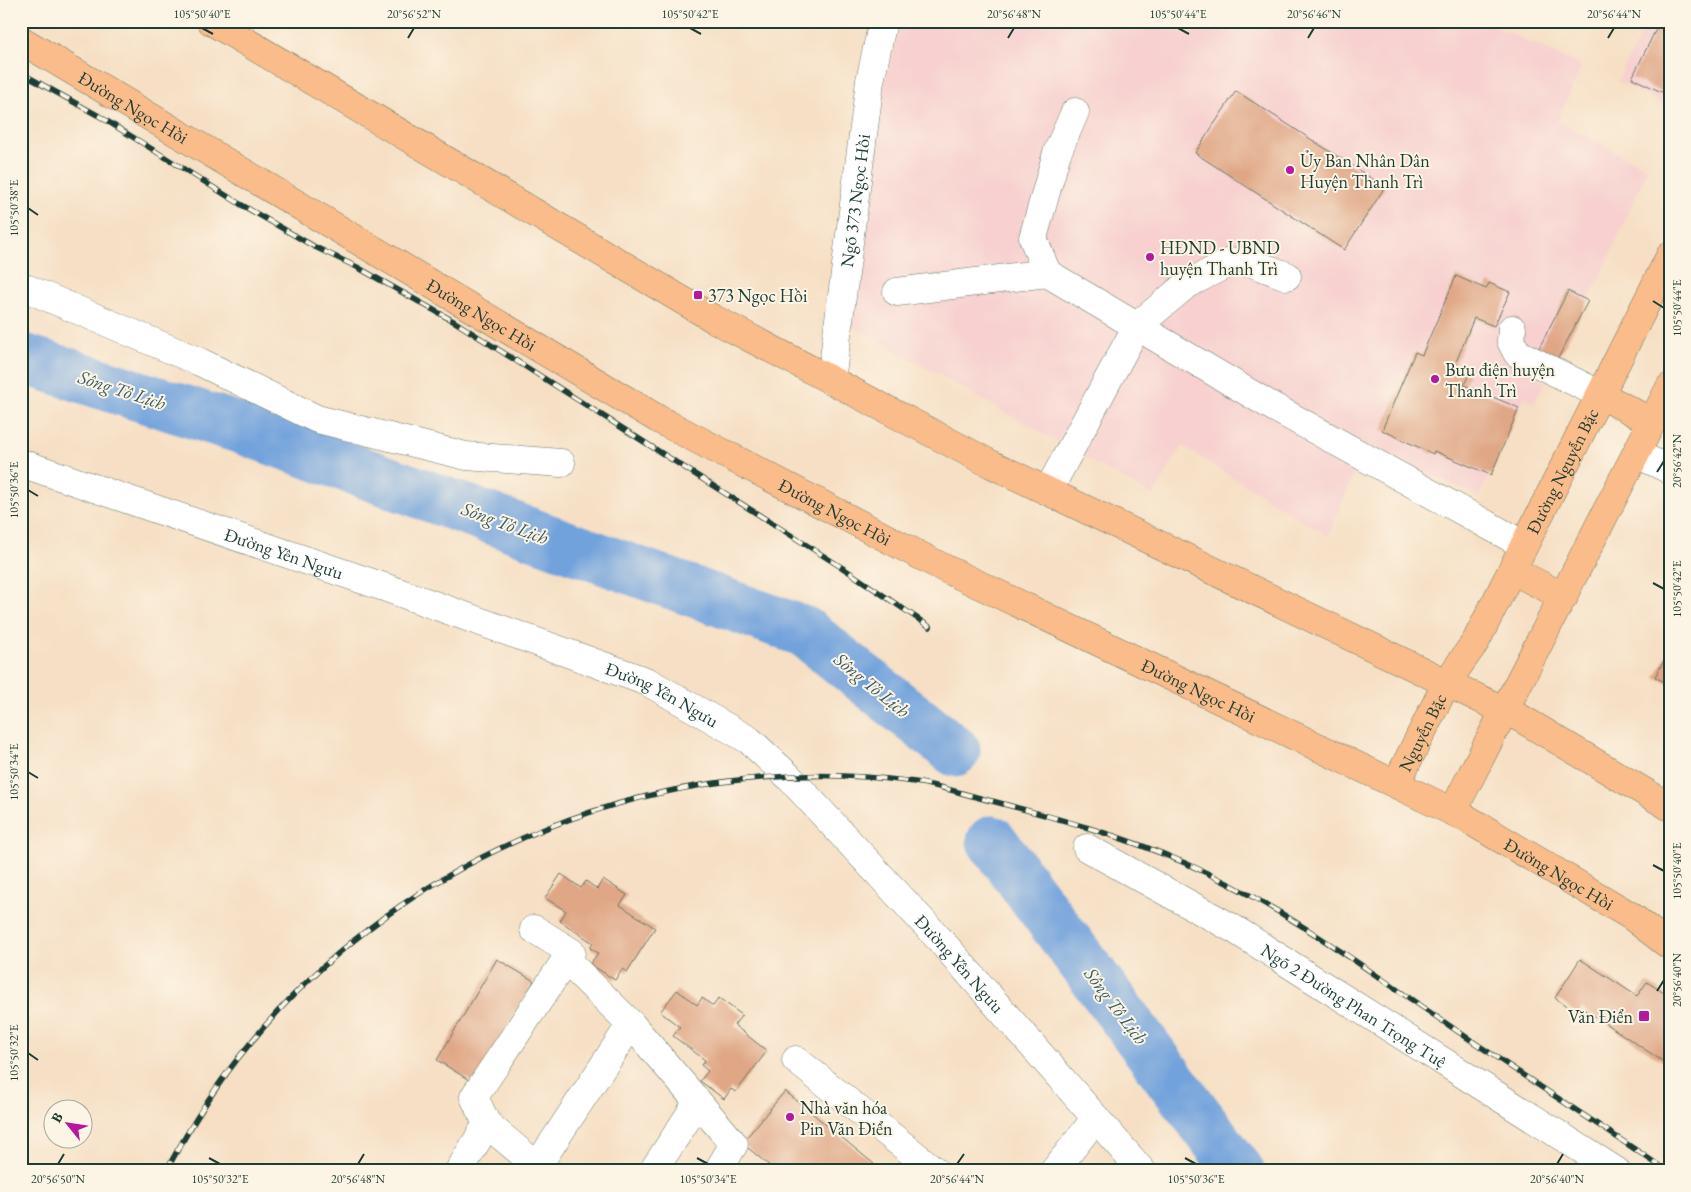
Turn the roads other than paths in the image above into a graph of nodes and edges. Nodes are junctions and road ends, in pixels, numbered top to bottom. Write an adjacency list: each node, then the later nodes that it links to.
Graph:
1 (211, 21): 12 (main road)
2 (883, 21): 12 (street, Ngõ 373 Ngọc Hồi)
3 (21, 40): 26 (main road, Đường Ngọc Hồi)
4 (1076, 112): 6 (street)
5 (1670, 256): 14 (main road, Đường Nguyễn Bặc)
6 (1047, 273): 9 (street); 10 (street)
7 (1287, 276): 10 (street)
8 (21, 286): 18 (street)
9 (898, 292)
10 (1137, 326): 20 (street); 21 (street)
11 (1512, 329): 14 (street)
12 (832, 381): 20 (main road)
13 (1670, 387): 15 (main road)
14 (1601, 395): 15 (main road); 21 (main road, Đường Nguyễn Bặc)
15 (1652, 422): 16 (main road)
16 (1637, 454): 19 (street); 23 (main road)
17 (21, 463): 36 (street, Đường Yên Ngưu)
18 (562, 463)
19 (1670, 470)
20 (1048, 491): 24 (main road)
21 (1524, 545): 22 (main road, Đường Nguyễn Bặc)
22 (1512, 570): 23 (main road); 24 (main road, Đường Nguyễn Bặc)
23 (1564, 597): 25 (main road)
24 (1447, 682): 25 (main road); 26 (main road, Nguyễn Bặc)
25 (1506, 711): 27 (main road); 28 (main road)
26 (1396, 784): 28 (main road, Đường Ngọc Hồi)
27 (1670, 807)
28 (1453, 811): 31 (main road, Đường Ngọc Hồi)
29 (1087, 848): 38 (street, Ngõ 2 Đường Phan Trọng Tuệ)
30 (534, 930): 32 (street)
31 (1670, 946)
32 (565, 960): 33 (street); 37 (street)
33 (631, 1024): 35 (street); 39 (street)
34 (796, 1060): 43 (street)
35 (698, 1102): 41 (street); 42 (street)
36 (1096, 1118): 44 (street); 45 (street, Đường Yên Ngưu)
37 (487, 1124): 39 (street); 40 (street)
38 (1601, 1166)
39 (538, 1169)
40 (459, 1171)
41 (652, 1171)
42 (718, 1171)
43 (935, 1171)
44 (1054, 1171)
45 (1142, 1171)

